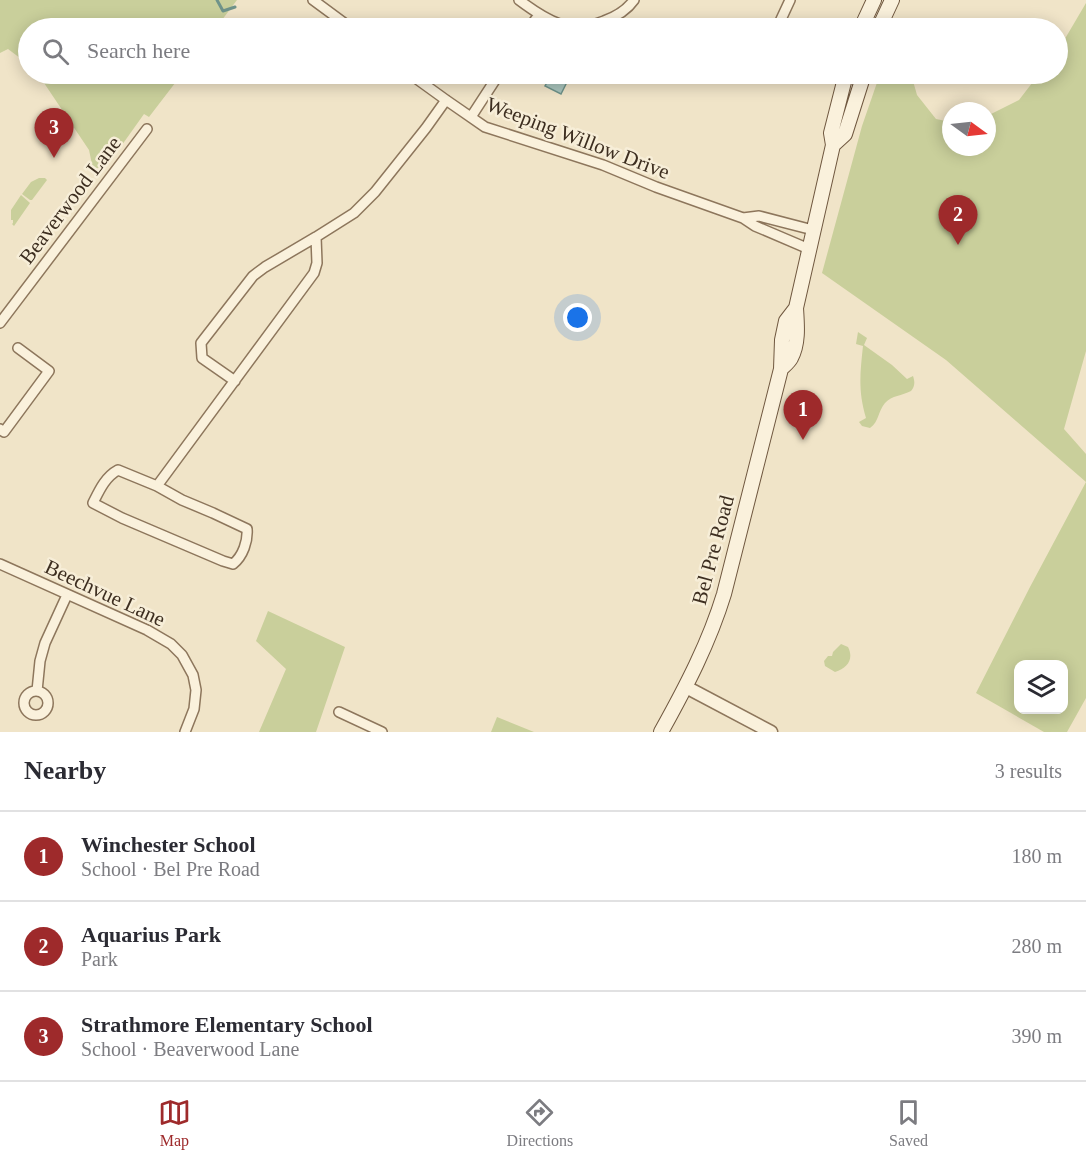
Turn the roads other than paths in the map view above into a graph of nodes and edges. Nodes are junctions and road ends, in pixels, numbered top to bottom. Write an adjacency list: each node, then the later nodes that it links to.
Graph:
1 (313, 0): 8 (street)
2 (519, 0): 7 (street)
3 (634, 0): 11 (street)
4 (790, 0): 12 (street)
5 (874, 0): 13 (main road)
6 (892, 0): 14 (main road)
7 (539, 15): 9 (street); 10 (street)
8 (337, 18)
9 (537, 18)
10 (545, 18)
11 (614, 18)
12 (782, 18)
13 (866, 18)
14 (884, 18)
15 (424, 84): 19 (street, Weeping Willow Drive)
16 (492, 84): 20 (street)
17 (843, 84): 22 (main road, Bel Pre Road)
18 (861, 84): 22 (main road, Bel Pre Road)
19 (446, 100): 20 (street, Weeping Willow Drive); 25 (street)
20 (471, 117): 23 (street, Weeping Willow Drive)
21 (147, 129): 27 (street, Beaverwood Lane)
22 (832, 145): 24 (main road, Bel Pre Road)
23 (742, 218): 24 (street, Weeping Willow Drive); 26 (street, Weeping Willow Drive)
24 (813, 230): 26 (main road, Bel Pre Road)
25 (316, 237): 29 (street); 29 (street)
26 (809, 249): 34 (main road, Bel Pre Road)
27 (0, 323)
28 (18, 348): 30 (street)
29 (235, 381): 31 (street)
30 (0, 429)
31 (158, 486): 31 (street)
32 (0, 564): 33 (street, Beechvue Lane)
33 (67, 595): 35 (street); 38 (street, Beechvue Lane)
34 (686, 687): 39 (main road, Bel Pre Road); 40 (street)
35 (38, 691)
36 (339, 712): 37 (street)
37 (375, 731)
38 (185, 732)
39 (661, 732)
40 (771, 732)

